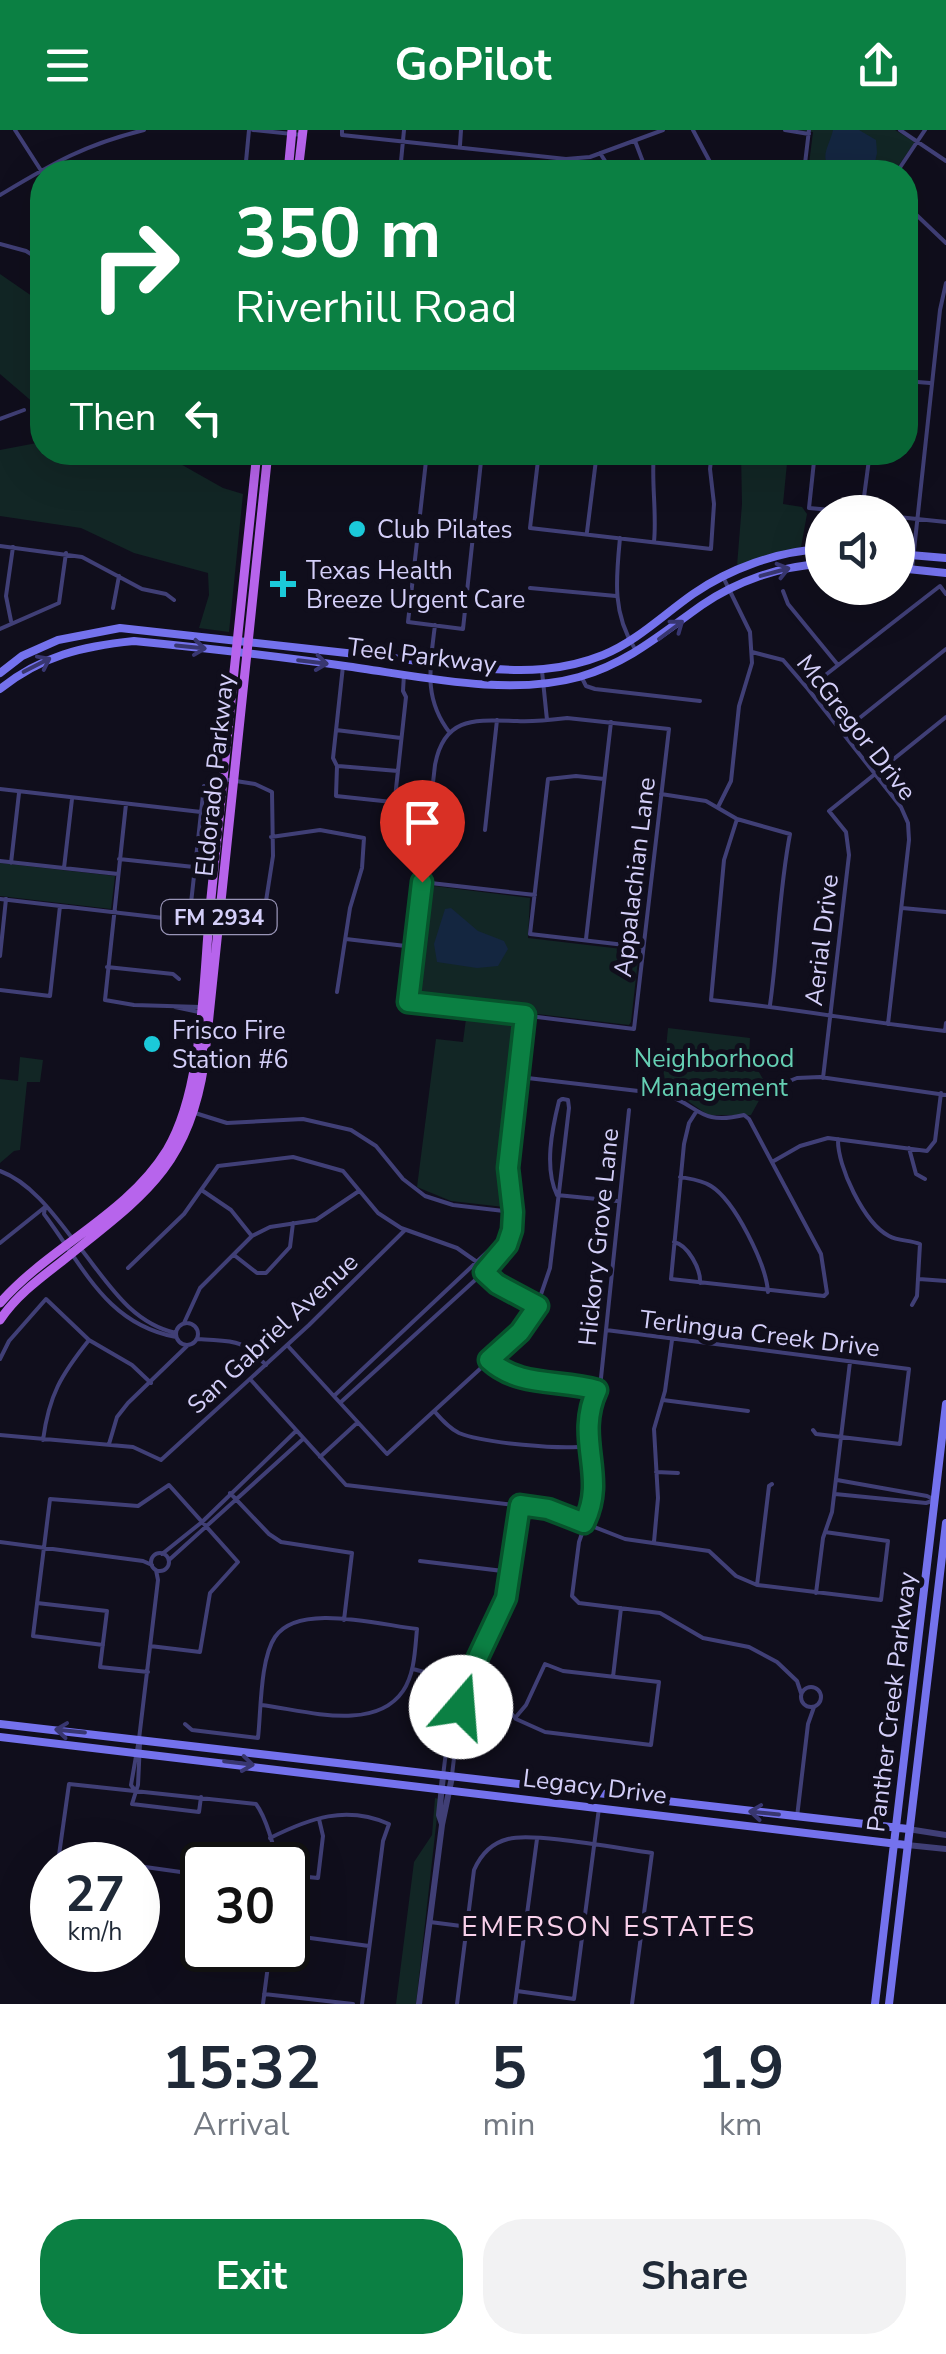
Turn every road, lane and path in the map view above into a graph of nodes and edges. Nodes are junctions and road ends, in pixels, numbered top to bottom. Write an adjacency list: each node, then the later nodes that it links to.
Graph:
1 (15, 130): 19 (street)
2 (144, 130): 20 (street)
3 (251, 130): 11 (street); 21 (street)
4 (404, 130): 15 (street)
5 (461, 130): 17 (street)
6 (663, 130): 14 (street)
7 (692, 130): 27 (street)
8 (785, 130): 13 (street)
9 (900, 130): 16 (street)
10 (924, 130): 16 (street)
11 (297, 132): 22 (main road); 23 (main road)
12 (342, 132): 15 (street)
13 (809, 132): 28 (street)
14 (634, 140): 18 (street); 26 (street)
15 (402, 141): 17 (street); 24 (street)
16 (918, 141): 29 (street); 30 (street)
17 (460, 147): 18 (street)
18 (600, 153): 25 (street)
19 (34, 160)
20 (60, 160)
21 (246, 160)
22 (291, 160)
23 (298, 160)
24 (401, 160)
25 (604, 160)
26 (641, 160)
27 (709, 160)
28 (806, 160)
29 (905, 160)
30 (946, 160)
31 (30, 179): 32 (street)
32 (0, 195)
33 (918, 216): 34 (street)
34 (946, 243)
35 (0, 244): 36 (street)
36 (30, 254)
37 (946, 283): 38 (street)
38 (938, 332): 39 (street); 41 (street)
39 (946, 333)
40 (918, 382): 41 (street)
41 (932, 383): 56 (street)
42 (24, 410): 43 (street)
43 (0, 418)
44 (257, 465): 58 (main road, Eldorado Parkway / FM 2934)
45 (266, 465): 58 (main road, Eldorado Parkway / FM 2934)
46 (426, 465): 82 (street)
47 (481, 465): 82 (street)
48 (537, 465): 60 (street)
49 (595, 465): 60 (street)
50 (652, 465): 62 (street)
51 (710, 465): 62 (street)
52 (814, 465): 54 (street)
53 (868, 465): 55 (street)
54 (810, 495)
55 (864, 495)
56 (916, 519): 57 (street); 59 (street)
57 (946, 522)
58 (254, 531): 86 (main road, Eldorado Parkway / FM 2934)
59 (915, 531)
60 (587, 534): 61 (street)
61 (620, 538): 62 (street); 78 (street)
62 (654, 542)
63 (0, 546): 64 (street)
64 (13, 546): 66 (street); 81 (street)
65 (805, 550): 73 (main road, Teel Parkway)
66 (66, 553): 72 (street); 81 (street)
67 (915, 555): 68 (main road)
68 (946, 558)
69 (805, 567): 75 (main road, Teel Parkway, one-way to 69)
70 (915, 570): 71 (main road)
71 (946, 573)
72 (120, 576): 79 (street); 80 (street)
73 (722, 577): 75 (street); 87 (main road, Teel Parkway)
74 (530, 588): 78 (street)
75 (729, 590): 93 (street); 94 (main road, Teel Parkway, one-way to 75)
76 (784, 591): 97 (street)
77 (946, 594): 97 (street)
78 (616, 596): 87 (street)
79 (174, 600)
80 (113, 608)
81 (11, 622): 83 (street)
82 (435, 625): 95 (street)
83 (0, 629)
84 (147, 629): 85 (main road, Teel Parkway); 86 (main road, Teel Parkway); 88 (main road)
85 (74, 636): 89 (main road); 99 (main road, Teel Parkway)
86 (243, 640): 91 (main road, Eldorado Parkway / FM 2934); 92 (main road, Teel Parkway)
87 (630, 641): 94 (street); 98 (main road, Teel Parkway)
88 (145, 642): 89 (main road, Teel Parkway); 91 (main road, Teel Parkway, one-way to 91)
89 (77, 648): 104 (main road, Teel Parkway, one-way to 89)
90 (946, 649): 112 (street)
91 (242, 652): 96 (main road, Teel Parkway, one-way to 96); 118 (main road, Eldorado Parkway / FM 2934)
92 (346, 652): 95 (main road, Teel Parkway); 96 (main road)
93 (752, 652): 105 (street, McGregor Drive); 126 (street)
94 (638, 653): 101 (main road, Teel Parkway)
95 (431, 662): 98 (main road, Teel Parkway); 102 (street)
96 (343, 666): 100 (main road, Teel Parkway); 111 (street)
97 (838, 666): 105 (street)
98 (542, 671): 103 (street)
99 (0, 673)
100 (404, 674): 102 (main road, Teel Parkway); 114 (street)
101 (582, 676): 103 (main road, Teel Parkway); 106 (street)
102 (429, 677): 103 (main road, Teel Parkway); 113 (street)
103 (543, 685): 109 (street)
104 (0, 689)
105 (808, 689): 112 (street, McGregor Drive)
106 (700, 701)
107 (946, 717): 117 (street)
108 (497, 720): 109 (street); 113 (street); 129 (street)
109 (547, 720): 110 (street)
110 (611, 722): 119 (street); 123 (street, Appalachian Lane)
111 (336, 730): 114 (street); 115 (street)
112 (842, 732): 117 (street, McGregor Drive)
113 (450, 733): 137 (street)
114 (401, 738): 116 (street)
115 (337, 766): 116 (street); 116 (street)
116 (398, 771)
117 (875, 773): 144 (street, McGregor Drive); 159 (street, Aerial Drive)
118 (228, 780): 130 (street); 157 (main road, Eldorado Parkway / FM 2934)
119 (604, 780): 140 (street); 148 (street)
120 (204, 786): 127 (street)
121 (0, 789): 122 (street)
122 (19, 791): 124 (street); 133 (street)
123 (661, 794): 126 (street); 150 (street, Appalachian Lane)
124 (72, 797): 125 (street); 135 (street)
125 (126, 804): 127 (street); 131 (street)
126 (718, 807): 128 (street)
127 (201, 812): 134 (street)
128 (737, 819): 156 (street); 156 (street)
129 (484, 830)
130 (272, 836): 138 (street); 147 (street)
131 (120, 859): 134 (street); 136 (street)
132 (0, 861): 133 (street)
133 (11, 862): 135 (street)
134 (195, 867): 145 (street)
135 (64, 868): 136 (street)
136 (118, 874): 145 (street)
137 (422, 882): 140 (street); 149 (street)
138 (269, 885): 139 (street); 142 (street)
139 (276, 886)
140 (534, 895): 148 (street)
141 (3, 899): 143 (street); 151 (street)
142 (266, 901)
143 (60, 906): 145 (street); 154 (street)
144 (902, 908): 146 (street); 161 (street, McGregor Drive)
145 (114, 912): 152 (street)
146 (946, 912)
147 (346, 939): 149 (street); 155 (street)
148 (586, 939): 150 (street)
149 (414, 947): 158 (street)
150 (643, 947): 158 (street, Appalachian Lane)
151 (0, 956)
152 (107, 966): 153 (street); 157 (street)
153 (179, 979)
154 (0, 990)
155 (336, 992)
156 (770, 1005): 159 (street)
157 (205, 1010): 168 (main road, Eldorado Parkway / FM 2934)
158 (525, 1015): 163 (street)
159 (830, 1018): 161 (street); 164 (street, Aerial Drive)
160 (946, 1023): 162 (street)
161 (888, 1024): 162 (street)
162 (945, 1031)
163 (518, 1077): 169 (street); 183 (street)
164 (823, 1078): 165 (street); 166 (street)
165 (758, 1093)
166 (944, 1094): 173 (street)
167 (629, 1110): 181 (street, Hickory Grove Lane)
168 (190, 1111): 183 (street); 190 (main road, Eldorado Parkway / FM 2934)
169 (696, 1112): 174 (street); 176 (street)
170 (838, 1139): 173 (street); 174 (street); 198 (street)
171 (552, 1142): 172 (street); 172 (street); 180 (street)
172 (565, 1143): 180 (street)
173 (910, 1148): 177 (street)
174 (772, 1162): 203 (street)
175 (0, 1171): 182 (street)
176 (680, 1177): 188 (street); 203 (street)
177 (926, 1179)
178 (359, 1190): 179 (street); 184 (street); 186 (street)
179 (203, 1191): 187 (street); 195 (street)
180 (557, 1195): 181 (street); 209 (street)
181 (618, 1201): 212 (street, Hickory Grove Lane)
182 (44, 1207): 189 (street); 190 (street)
183 (513, 1212): 185 (street)
184 (292, 1223): 187 (street); 192 (street)
185 (511, 1226): 191 (street); 193 (street)
186 (405, 1230): 194 (street); 218 (street, San Gabriel Avenue)
187 (252, 1236): 192 (street)
188 (674, 1242): 200 (street); 200 (street)
189 (0, 1243)
190 (73, 1246): 197 (street); 201 (street); 207 (main road, Eldorado Parkway / FM 2934); 210 (main road, Eldorado Parkway / FM 2934)
191 (490, 1250): 193 (street); 194 (street)
192 (234, 1254): 211 (street)
193 (497, 1259): 196 (street)
194 (477, 1262): 196 (street); 202 (street)
195 (128, 1268)
196 (484, 1272): 205 (street); 209 (street)
197 (104, 1278): 201 (street); 204 (street)
198 (919, 1279): 199 (street); 208 (street)
199 (946, 1281)
200 (700, 1283): 203 (street)
201 (94, 1286): 206 (street)
202 (447, 1290): 205 (street); 226 (street)
203 (768, 1292)
204 (116, 1293): 206 (street); 213 (street)
205 (454, 1299): 228 (street)
206 (108, 1301): 213 (street)
207 (0, 1303)
208 (912, 1305)
209 (538, 1306): 220 (street)
210 (0, 1320)
211 (186, 1323): 213 (street); 214 (street)
212 (606, 1330): 216 (street, Terlingua Creek Drive); 225 (street, Hickory Grove Lane)
213 (176, 1335): 217 (street)
214 (198, 1337): 217 (street); 222 (street)
215 (89, 1340): 219 (street); 224 (street); 238 (street)
216 (672, 1340): 221 (street, Terlingua Creek Drive); 227 (street)
217 (184, 1345): 224 (street)
218 (287, 1345): 222 (street, San Gabriel Avenue); 226 (street)
219 (0, 1359)
220 (489, 1360): 225 (street); 231 (street)
221 (850, 1362): 236 (street); 236 (street, Terlingua Creek Drive)
222 (266, 1365): 223 (street, San Gabriel Avenue)
223 (250, 1380): 234 (street); 239 (street, San Gabriel Avenue)
224 (151, 1383): 239 (street)
225 (597, 1390): 240 (street, Hickory Grove Lane)
226 (334, 1395): 228 (street)
227 (663, 1400): 230 (street); 242 (street)
228 (341, 1402): 232 (street)
229 (946, 1404): 251 (main road, Panther Creek Parkway)
230 (748, 1411)
231 (434, 1412): 232 (street); 240 (street)
232 (358, 1422): 241 (street)
233 (813, 1430): 236 (street)
234 (296, 1431): 237 (street); 247 (street)
235 (0, 1435): 238 (street)
236 (840, 1437): 244 (street)
237 (303, 1439): 241 (street); 250 (street)
238 (43, 1440): 239 (street)
239 (109, 1444)
240 (588, 1446): 255 (street, Hickory Grove Lane)
241 (320, 1458): 253 (street)
242 (656, 1472): 243 (street); 259 (street)
243 (678, 1472)
244 (836, 1480): 246 (street); 248 (street)
245 (772, 1484): 270 (street)
246 (867, 1484): 249 (street); 251 (street)
247 (230, 1493): 250 (street); 254 (street)
248 (834, 1494): 249 (street); 257 (street)
249 (865, 1498): 251 (street)
250 (236, 1499): 254 (street); 274 (street)
251 (935, 1500): 252 (main road); 287 (main road, Panther Creek Parkway)
252 (946, 1502)
253 (520, 1505): 255 (street); 268 (street)
254 (204, 1523): 260 (street); 261 (street); 263 (street); 276 (street)
255 (584, 1523): 259 (street); 273 (street, Hickory Grove Lane)
256 (946, 1523): 288 (main road, Panther Creek Parkway)
257 (824, 1532): 271 (street); 271 (street)
258 (0, 1542): 260 (street)
259 (654, 1544): 270 (street)
260 (44, 1548): 264 (street); 272 (street)
261 (162, 1554): 262 (street); 263 (street)
262 (154, 1557): 264 (street); 266 (street)
263 (169, 1560): 267 (street)
264 (142, 1561): 266 (street)
265 (420, 1561): 268 (street)
266 (154, 1567): 267 (street); 269 (street)
267 (163, 1570): 269 (street)
268 (511, 1572): 282 (street)
269 (158, 1580): 276 (street)
270 (756, 1585): 271 (street)
271 (816, 1592)
272 (37, 1603): 275 (street); 275 (street)
273 (621, 1608): 279 (street); 280 (street)
274 (344, 1620): 277 (street); 284 (street)
275 (103, 1645): 278 (street)
276 (150, 1646): 278 (street)
277 (412, 1669): 282 (street); 284 (street)
278 (148, 1672): 297 (street)
279 (613, 1677): 289 (street); 289 (street)
280 (796, 1681): 281 (street); 283 (street)
281 (812, 1687): 283 (street); 286 (street)
282 (463, 1689): 289 (street); 290 (street); 293 (street)
283 (801, 1693): 285 (street)
284 (262, 1705): 292 (street)
285 (804, 1706): 286 (street); 294 (street)
286 (814, 1707): 294 (street)
287 (910, 1709): 288 (main road); 310 (main road, Panther Creek Parkway)
288 (923, 1710): 311 (main road, Panther Creek Parkway)
289 (515, 1718)
290 (448, 1722): 293 (street); 300 (street)
291 (0, 1724): 295 (main road, Legacy Drive)
292 (185, 1724)
293 (460, 1724): 300 (street)
294 (808, 1724): 308 (street)
295 (28, 1726): 297 (main road, Legacy Drive, one-way to 295); 298 (main road)
296 (0, 1736): 298 (main road, Legacy Drive)
297 (140, 1738): 299 (street); 300 (main road, Legacy Drive)
298 (26, 1739): 299 (main road, Legacy Drive)
299 (138, 1752): 301 (main road, Legacy Drive, one-way to 301); 302 (street)
300 (448, 1776): 301 (street); 303 (main road, Legacy Drive)
301 (446, 1789): 306 (main road, Legacy Drive); 323 (street)
302 (134, 1790): 304 (street); 304 (street); 316 (street)
303 (601, 1794): 305 (main road, Legacy Drive); 306 (main road)
304 (201, 1797): 314 (street)
305 (699, 1806): 308 (main road, Legacy Drive, one-way to 305); 309 (main road)
306 (600, 1807): 309 (main road, Legacy Drive); 320 (street)
307 (318, 1817): 314 (street); 322 (street); 329 (street)
308 (797, 1817): 310 (main road, Legacy Drive); 312 (main road)
309 (698, 1818): 312 (main road, Legacy Drive)
310 (896, 1828): 311 (main road, Legacy Drive); 318 (main road, Panther Creek Parkway)
311 (908, 1830): 313 (street, Legacy Drive); 319 (main road, Panther Creek Parkway)
312 (795, 1831): 318 (main road, Legacy Drive)
313 (946, 1834)
314 (270, 1838): 317 (street)
315 (538, 1839): 320 (street); 324 (street); 326 (street)
316 (61, 1842)
317 (272, 1842)
318 (894, 1843): 319 (main road, Legacy Drive); 325 (main road, Panther Creek Parkway)
319 (906, 1845): 321 (street, Legacy Drive); 327 (main road, Panther Creek Parkway)
320 (595, 1846): 331 (street); 339 (street)
321 (946, 1849)
322 (310, 1877)
323 (430, 1922): 324 (street); 336 (street)
324 (467, 1927): 326 (street); 337 (street)
325 (884, 1932): 327 (main road); 340 (main road, Panther Creek Parkway)
326 (524, 1934): 331 (street)
327 (896, 1934): 341 (main road, Panther Creek Parkway)
328 (310, 1938): 329 (street)
329 (369, 1946): 335 (street)
330 (267, 1972): 332 (street)
331 (517, 1991): 338 (street)
332 (264, 1994): 333 (street); 334 (street)
333 (263, 2004)
334 (352, 2004)
335 (362, 2004)
336 (420, 2004)
337 (457, 2004)
338 (515, 2004)
339 (633, 2004)
340 (875, 2004)
341 (888, 2004)

